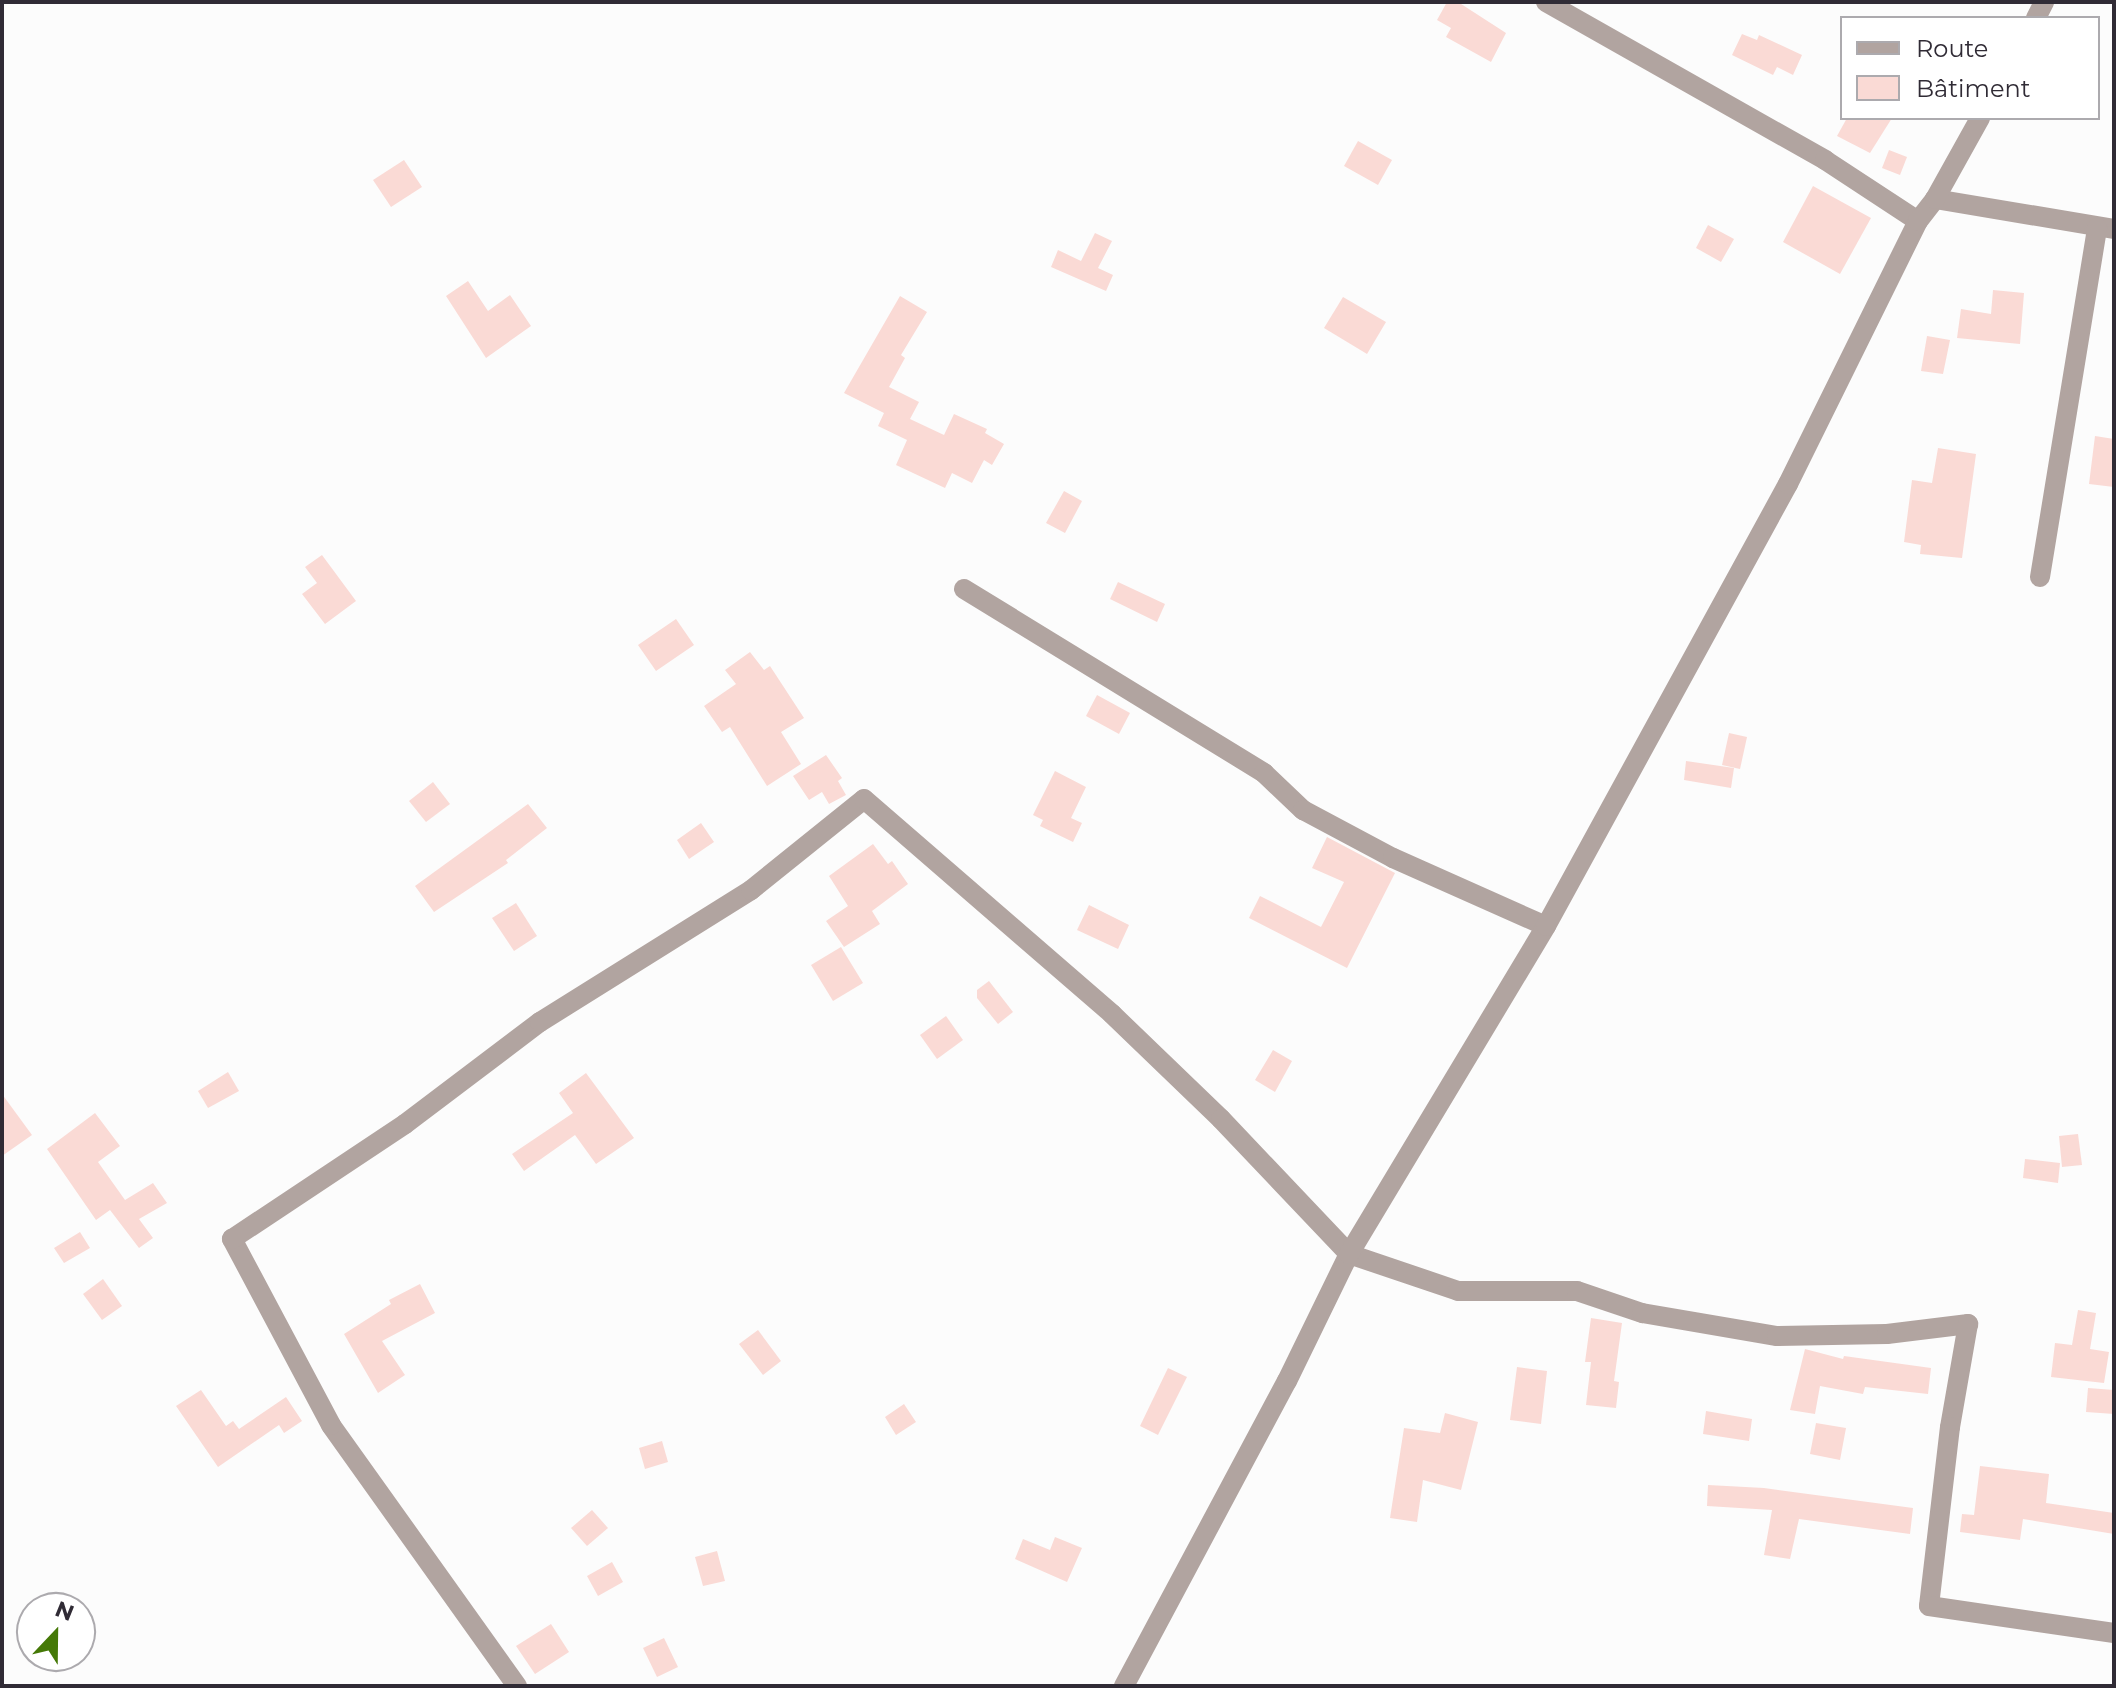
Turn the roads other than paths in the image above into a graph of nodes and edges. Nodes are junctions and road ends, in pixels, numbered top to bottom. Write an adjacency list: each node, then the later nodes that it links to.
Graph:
1 (1546, 2): 4 (street)
2 (1979, 120): 3 (street)
3 (1935, 199): 4 (street); 5 (street)
4 (1918, 221): 8 (street)
5 (2106, 228): 6 (street)
6 (2040, 577)
7 (964, 589): 8 (street)
8 (1546, 926): 9 (street)
9 (1349, 1254): 10 (street); 11 (street); 12 (street)
10 (2114, 1633)
11 (517, 1686)
12 (1124, 1686)

